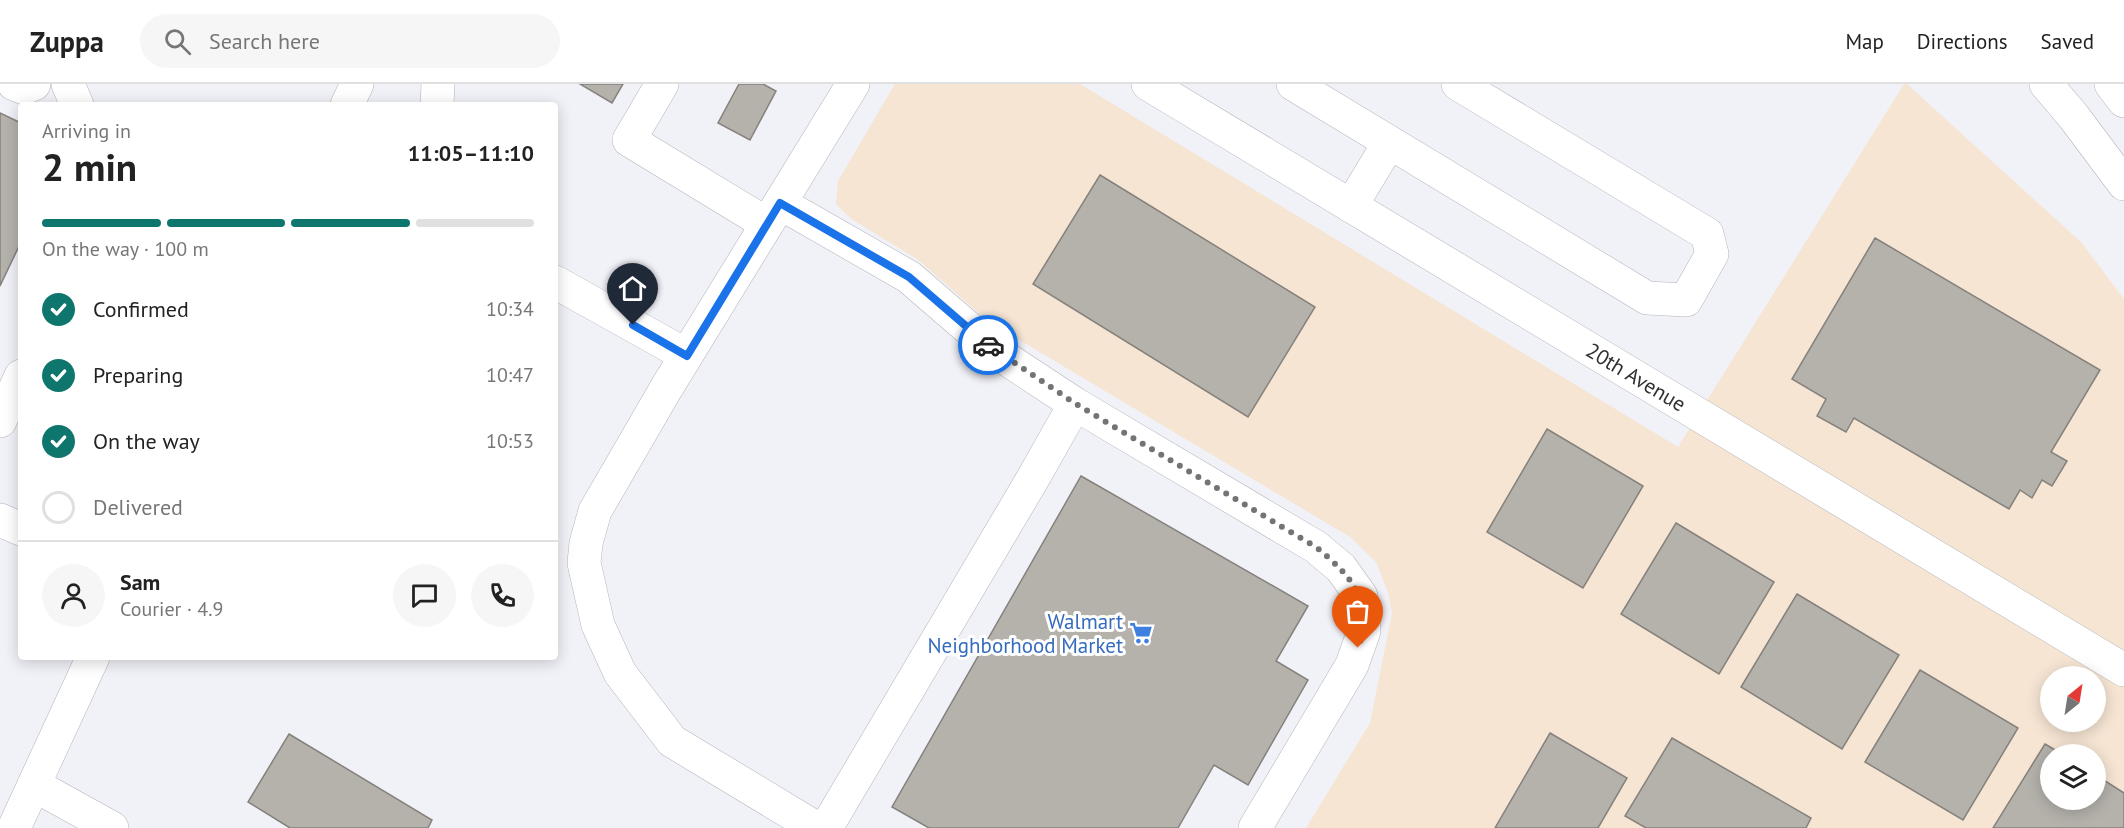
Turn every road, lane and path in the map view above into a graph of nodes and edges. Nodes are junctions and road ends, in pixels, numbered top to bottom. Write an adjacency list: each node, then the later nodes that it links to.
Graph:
1 (14, 84): 2 (main road)
2 (34, 84)
3 (68, 84): 14 (main road)
4 (357, 84): 15 (main road)
5 (438, 84): 16 (main road)
6 (662, 84): 20 (main road)
7 (853, 84): 20 (main road)
8 (1148, 84): 19 (main road, 20th Avenue)
9 (1293, 84): 17 (main road)
10 (1458, 84): 17 (main road)
11 (2046, 84): 18 (main road)
12 (2111, 84): 13 (main road)
13 (2124, 101)
14 (76, 102)
15 (348, 102)
16 (436, 102)
17 (1389, 143): 19 (main road)
18 (2124, 184)
19 (1351, 206): 29 (main road, 20th Avenue)
20 (774, 214): 22 (main road); 24 (main road)
21 (563, 288): 22 (main road)
22 (687, 356): 33 (main road)
23 (18, 382): 25 (main road)
24 (1076, 404): 34 (main road); 35 (main road)
25 (0, 421)
26 (0, 520): 27 (main road)
27 (18, 528)
28 (92, 660): 30 (main road)
29 (2124, 670)
30 (34, 785): 31 (main road); 32 (main road)
31 (14, 828)
32 (112, 828)
33 (816, 828)
34 (826, 828)
35 (1255, 828)

